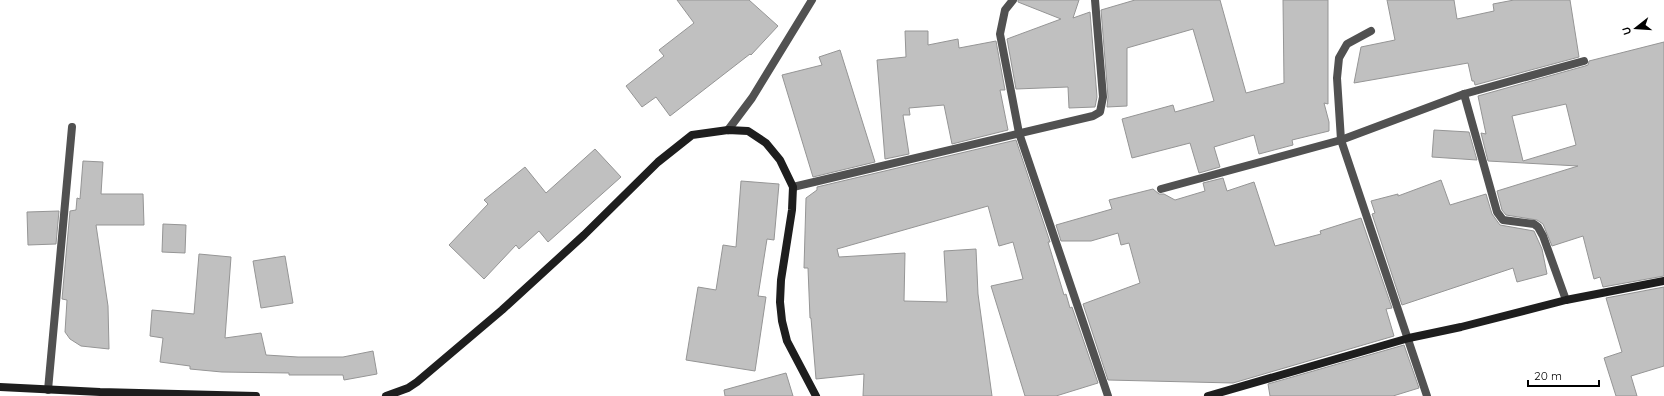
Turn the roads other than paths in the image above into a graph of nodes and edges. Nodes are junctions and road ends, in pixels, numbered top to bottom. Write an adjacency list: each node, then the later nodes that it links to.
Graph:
1 (812, 0): 8 (street)
2 (1012, 0): 9 (street)
3 (1095, 0): 9 (street)
4 (1371, 31): 10 (street)
5 (1584, 60): 6 (street)
6 (1464, 94): 10 (street); 14 (street)
7 (72, 127): 17 (street)
8 (728, 130): 11 (street); 20 (street)
9 (1019, 133): 11 (street); 22 (street)
10 (1341, 140): 12 (street); 15 (street)
11 (793, 188): 21 (street)
12 (1161, 189)
13 (1664, 281): 14 (street)
14 (1566, 300): 15 (street)
15 (1408, 338): 23 (street); 24 (street)
16 (0, 387): 17 (street)
17 (48, 390): 18 (street)
18 (183, 395): 19 (street)
19 (256, 396)
20 (386, 396)
21 (816, 396)
22 (1108, 396)
23 (1208, 396)
24 (1427, 396)

